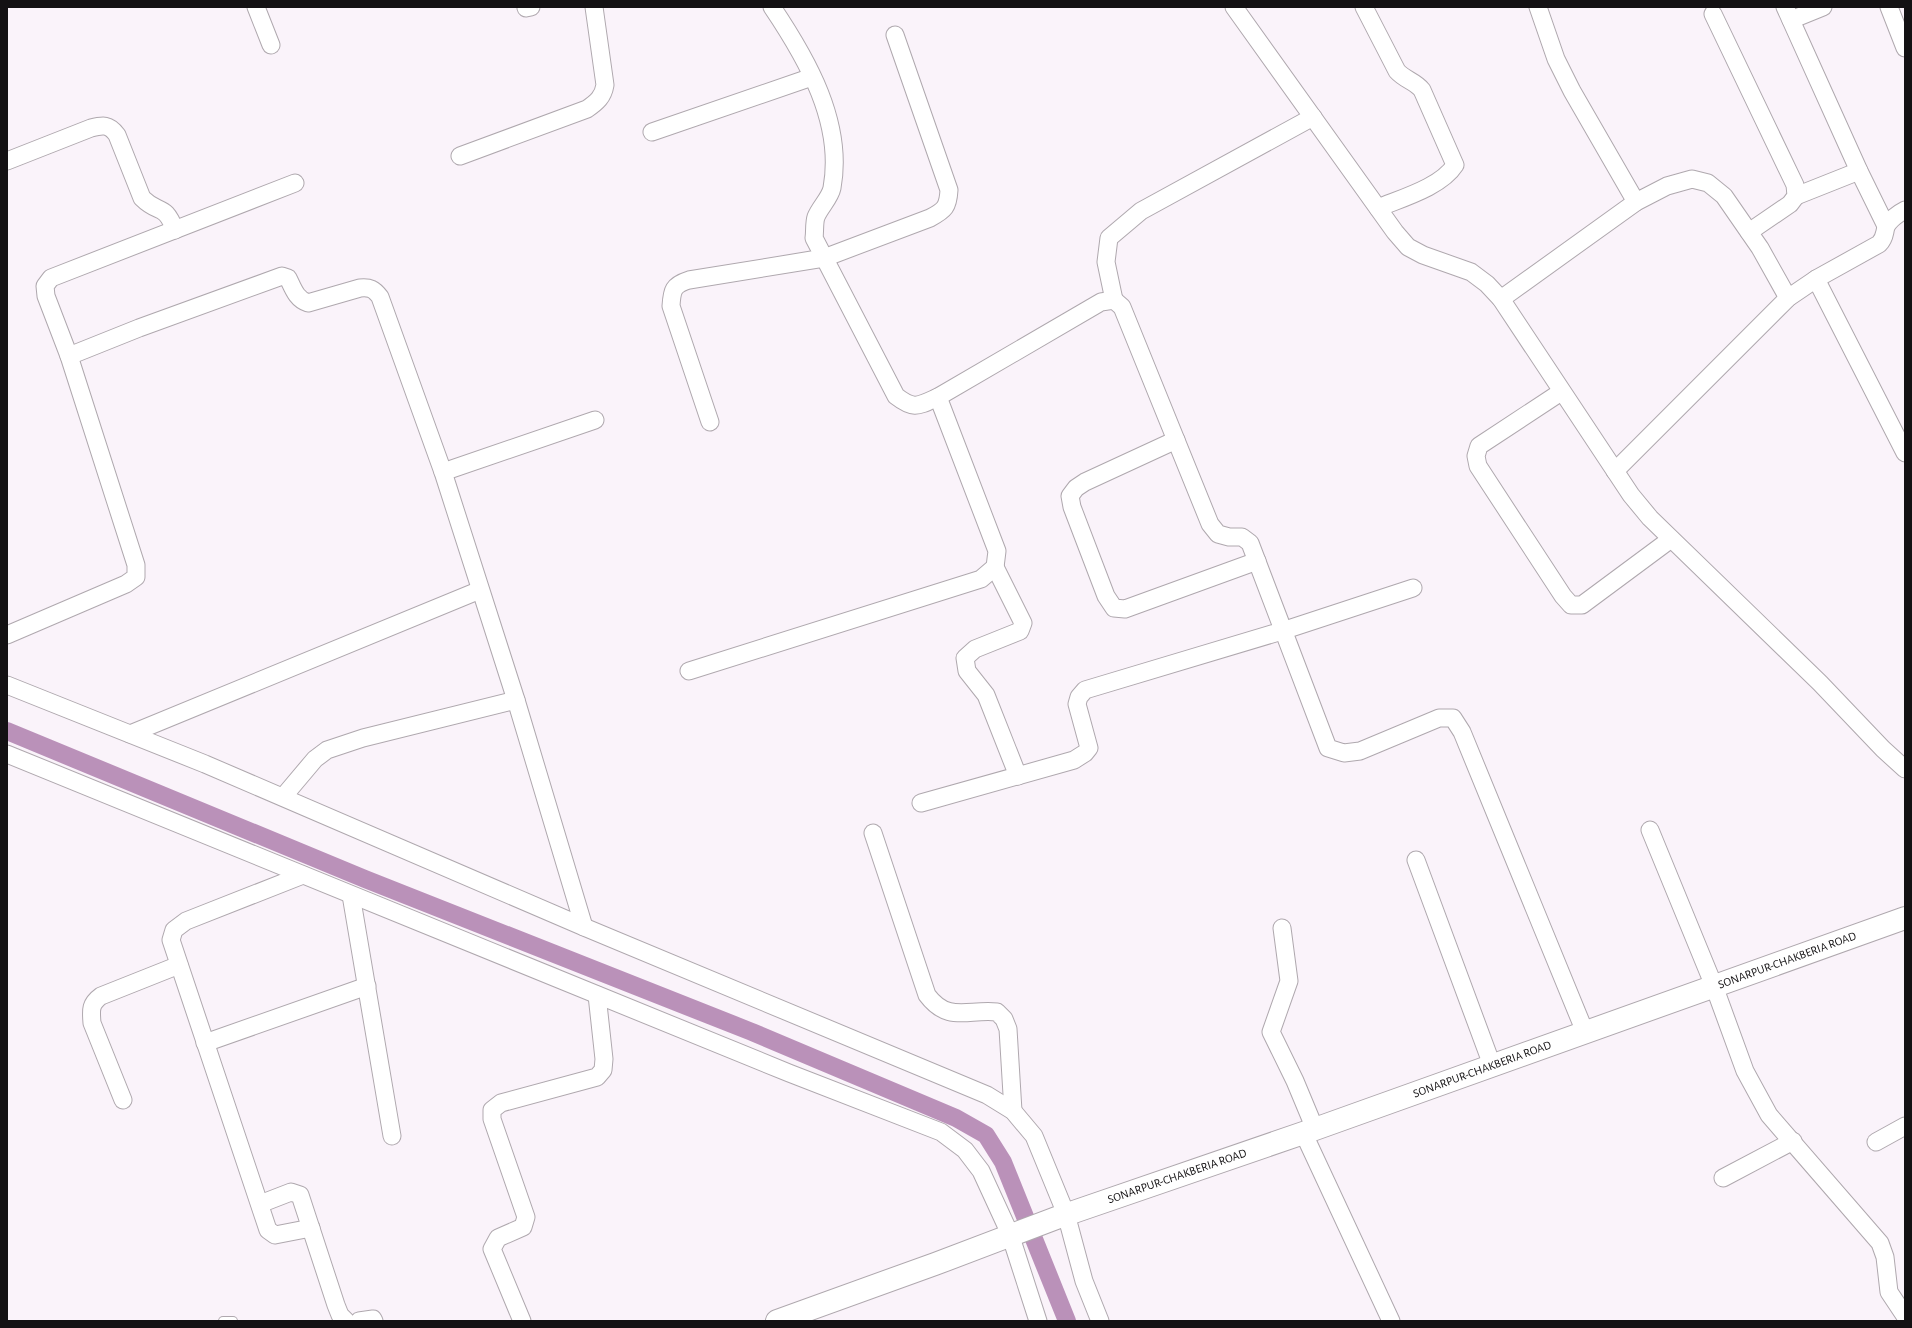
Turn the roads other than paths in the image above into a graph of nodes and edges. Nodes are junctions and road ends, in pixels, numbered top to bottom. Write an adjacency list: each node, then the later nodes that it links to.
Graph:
1 (256, 7): 12 (street)
2 (594, 7): 17 (street)
3 (772, 7): 14 (street)
4 (1234, 7): 15 (street)
5 (1364, 7): 23 (street)
6 (1538, 7): 22 (street)
7 (1823, 7): 9 (street)
8 (1889, 7): 13 (street)
9 (1788, 13): 19 (street)
10 (1712, 14): 21 (street)
11 (896, 35): 28 (street)
12 (271, 45)
13 (1905, 48)
14 (812, 77): 16 (street); 28 (street)
15 (1312, 117): 23 (street); 32 (street)
16 (652, 132)
17 (460, 156)
18 (7, 161): 26 (street)
19 (1859, 171): 21 (street); 25 (street)
20 (294, 183): 26 (street)
21 (1796, 196): 27 (street)
22 (1636, 202): 27 (street); 31 (street)
23 (1378, 208): 31 (street)
24 (1905, 210): 25 (street)
25 (1886, 226): 29 (street)
26 (175, 230): 33 (street)
27 (1749, 232): 30 (street)
28 (824, 258): 35 (street); 37 (street)
29 (1816, 279): 30 (street); 39 (street)
30 (1788, 298): 40 (street)
31 (1500, 299): 34 (street)
32 (1114, 300): 35 (street); 38 (street)
33 (69, 356): 41 (street); 48 (street)
34 (1561, 392): 40 (street); 42 (street)
35 (938, 397): 44 (street)
36 (595, 420): 41 (street)
37 (710, 422)
38 (1176, 440): 43 (street); 43 (street)
39 (1905, 453)
40 (1615, 471): 42 (street)
41 (443, 472): 46 (street)
42 (1671, 539): 54 (street)
43 (1257, 561): 47 (street)
44 (995, 567): 49 (street); 55 (street)
45 (1413, 588): 47 (street)
46 (480, 590): 51 (street); 52 (street)
47 (1282, 631): 55 (street); 70 (street)
48 (7, 635)
49 (690, 671)
50 (7, 685): 52 (street)
51 (516, 700): 56 (street); 64 (street)
52 (130, 734): 56 (street)
53 (7, 754): 61 (street)
54 (1905, 769)
55 (1018, 776): 57 (street)
56 (283, 797): 64 (street)
57 (921, 803)
58 (1650, 830): 68 (street)
59 (873, 833): 74 (street)
60 (1416, 860): 72 (street)
61 (303, 875): 62 (street); 66 (street)
62 (351, 895): 67 (street); 69 (street)
63 (1905, 918): 68 (main road, SONARPUR-CHAKBERIA ROAD)
64 (584, 927): 74 (street)
65 (1282, 928): 76 (street)
66 (179, 965): 71 (street); 73 (street)
67 (367, 986): 71 (street); 77 (street)
68 (1714, 986): 70 (main road, SONARPUR-CHAKBERIA ROAD); 78 (street)
69 (597, 995): 84 (street); 92 (street)
70 (1585, 1032): 72 (main road, SONARPUR-CHAKBERIA ROAD)
71 (205, 1043): 81 (street)
72 (1492, 1065): 76 (main road, SONARPUR-CHAKBERIA ROAD)
73 (123, 1100)
74 (1013, 1111): 82 (street)
75 (1905, 1126): 79 (street)
76 (1309, 1131): 82 (main road, SONARPUR-CHAKBERIA ROAD); 96 (street)
77 (392, 1136)
78 (1793, 1141): 80 (street); 86 (street)
79 (1876, 1142)
80 (1723, 1178)
81 (260, 1204): 83 (street); 83 (street)
82 (1062, 1215): 84 (main road, SONARPUR-CHAKBERIA ROAD); 95 (street)
83 (311, 1228): 89 (street)
84 (1014, 1234): 85 (main road); 94 (street)
85 (807, 1316): 93 (main road)
86 (1905, 1316)
87 (223, 1321): 88 (lane)
88 (233, 1321)
89 (346, 1321)
90 (359, 1321): 91 (street)
91 (374, 1321)
92 (522, 1321)
93 (777, 1321)
94 (1038, 1321)
95 (1100, 1321)
96 (1391, 1321)

